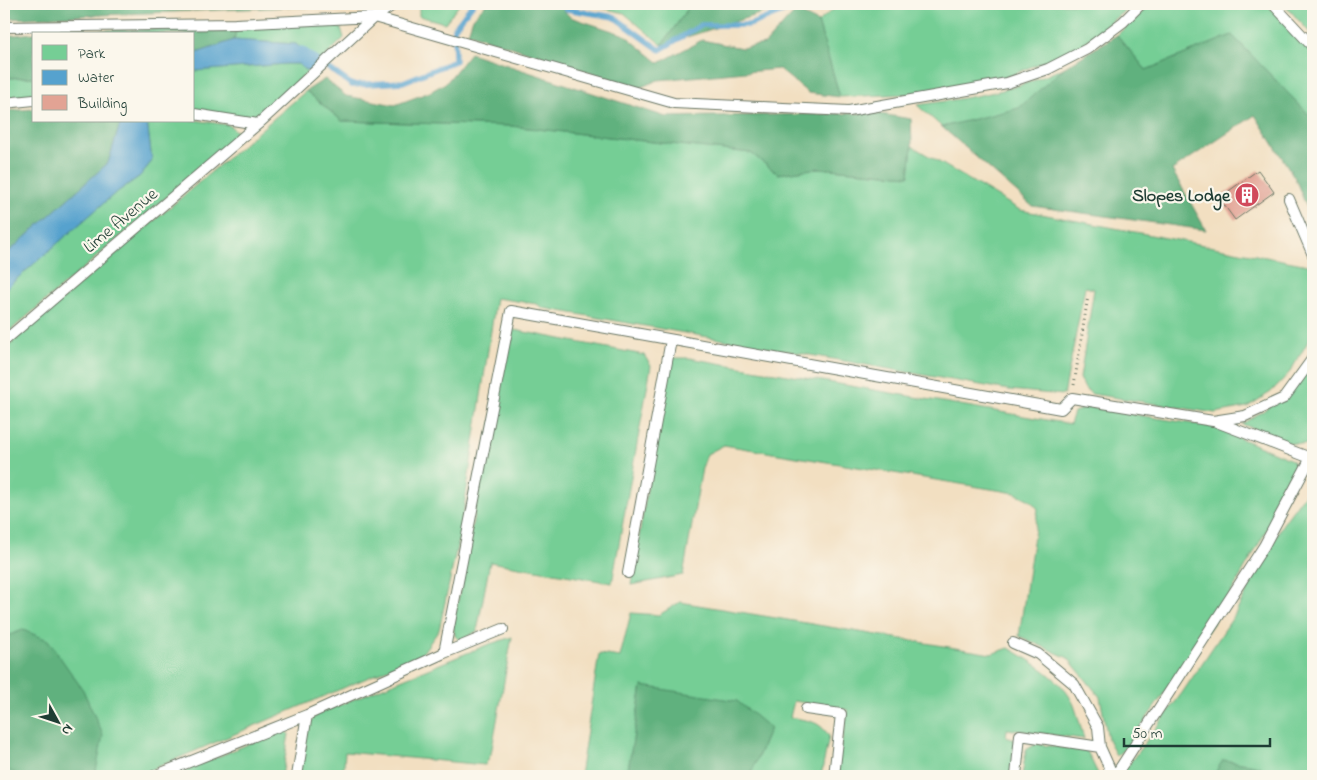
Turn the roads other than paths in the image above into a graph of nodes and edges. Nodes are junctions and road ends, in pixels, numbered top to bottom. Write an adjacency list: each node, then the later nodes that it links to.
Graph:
1 (395, 4): 4 (lane)
2 (1141, 4): 4 (lane)
3 (1273, 4): 6 (lane)
4 (374, 16): 5 (lane); 10 (lane, Lime Avenue)
5 (4, 27)
6 (1313, 47)
7 (32, 100): 8 (lane)
8 (4, 102)
9 (195, 114): 10 (lane)
10 (258, 124): 14 (lane, Lime Avenue)
11 (1289, 199): 12 (lane)
12 (1313, 255)
13 (671, 340): 16 (lane); 18 (lane); 21 (lane)
14 (4, 341)
15 (1313, 358): 16 (lane)
16 (1213, 421): 17 (lane)
17 (1313, 457): 29 (lane)
18 (628, 573)
19 (503, 629): 21 (lane)
20 (1013, 643): 24 (lane)
21 (444, 652): 23 (lane)
22 (806, 709): 27 (lane)
23 (308, 715): 25 (lane); 26 (lane)
24 (1100, 747): 28 (lane); 29 (lane)
25 (154, 776)
26 (297, 776)
27 (834, 776)
28 (1016, 776)
29 (1114, 776)

